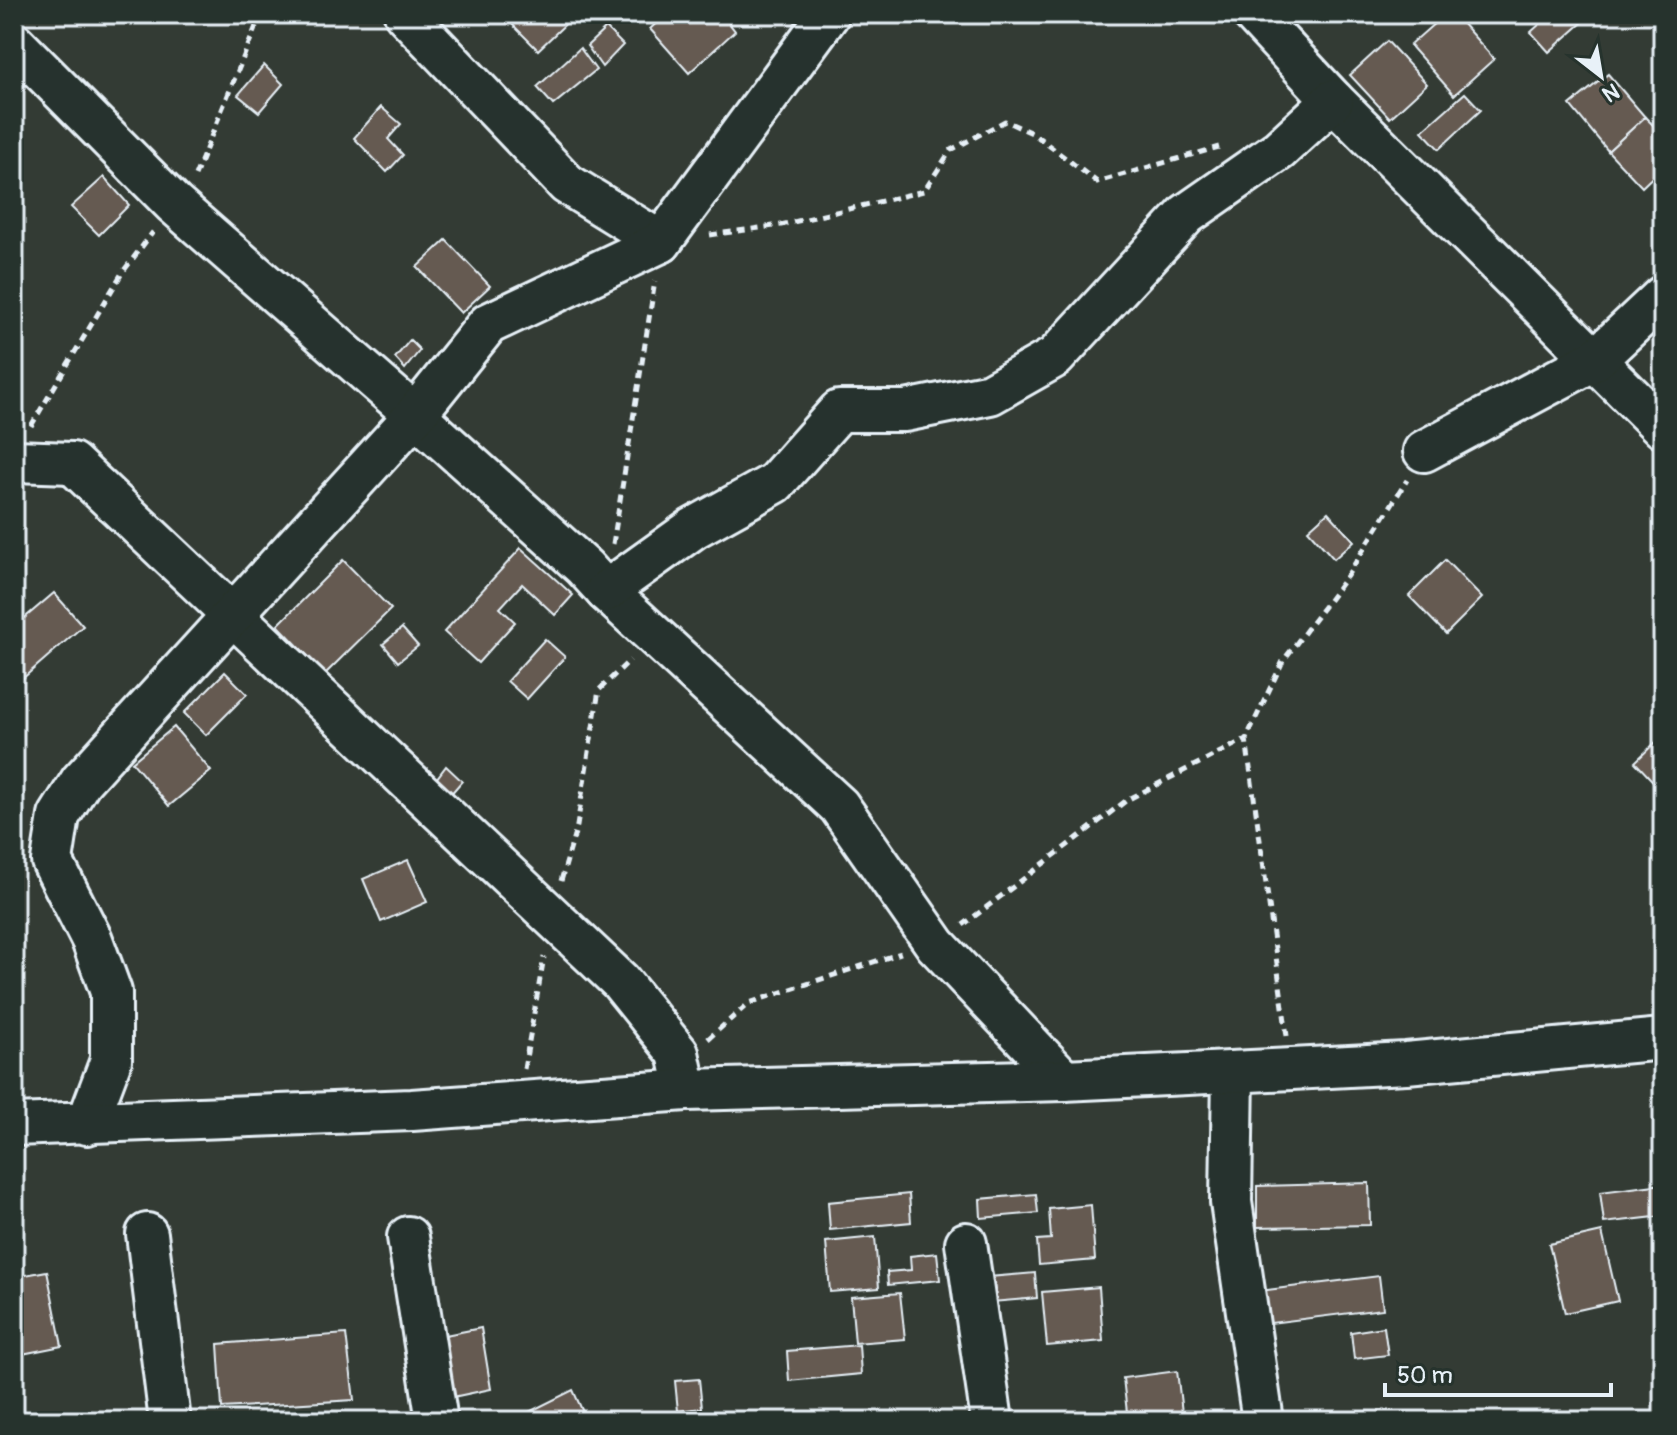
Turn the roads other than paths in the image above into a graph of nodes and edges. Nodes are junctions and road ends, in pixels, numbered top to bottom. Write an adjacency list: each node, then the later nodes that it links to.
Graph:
1 (405, 14): 6 (street)
2 (1253, 14): 5 (street)
3 (811, 21): 6 (street)
4 (14, 43): 9 (street)
5 (1333, 100): 8 (street); 13 (street)
6 (661, 242): 9 (street)
7 (1663, 296): 8 (street)
8 (1596, 359): 10 (street); 12 (street)
9 (415, 415): 13 (street); 14 (street)
10 (1663, 428)
11 (22, 445): 14 (street)
12 (1424, 451)
13 (606, 591): 17 (street)
14 (234, 615): 18 (street); 19 (street)
15 (1663, 1039): 16 (street)
16 (1233, 1072): 17 (street); 27 (street)
17 (1064, 1080): 18 (street)
18 (686, 1090): 19 (street)
19 (87, 1124): 20 (street)
20 (14, 1125)
21 (147, 1234): 24 (street)
22 (408, 1237): 25 (street)
23 (966, 1243): 26 (street)
24 (170, 1421)
25 (437, 1421)
26 (992, 1421)
27 (1263, 1421)

